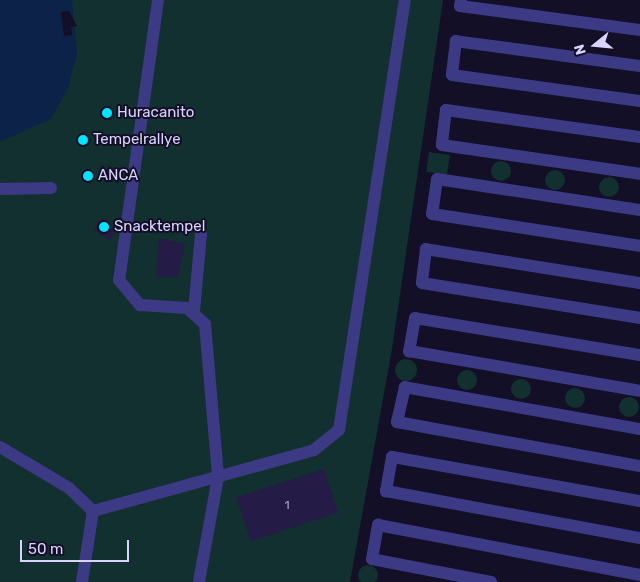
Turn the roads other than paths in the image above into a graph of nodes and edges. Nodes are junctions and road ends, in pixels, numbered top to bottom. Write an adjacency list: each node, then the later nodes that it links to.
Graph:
1 (158, 0): 15 (street)
2 (406, 0): 22 (street)
3 (461, 0): 4 (street)
4 (640, 30)
5 (640, 66): 6 (street)
6 (640, 101)
7 (640, 137): 8 (street)
8 (640, 174)
9 (51, 188): 10 (street)
10 (0, 189)
11 (640, 210): 13 (street)
12 (201, 234): 15 (street)
13 (640, 246)
14 (640, 283): 16 (street)
15 (194, 311): 22 (street)
16 (640, 318)
17 (640, 355): 18 (street)
18 (640, 391)
19 (640, 429): 21 (street)
20 (0, 447): 24 (street)
21 (640, 466)
22 (218, 477): 24 (street); 28 (street)
23 (640, 501): 25 (street)
24 (93, 511): 27 (street)
25 (640, 538)
26 (640, 575): 29 (street)
27 (82, 582)
28 (199, 582)
29 (491, 582)

